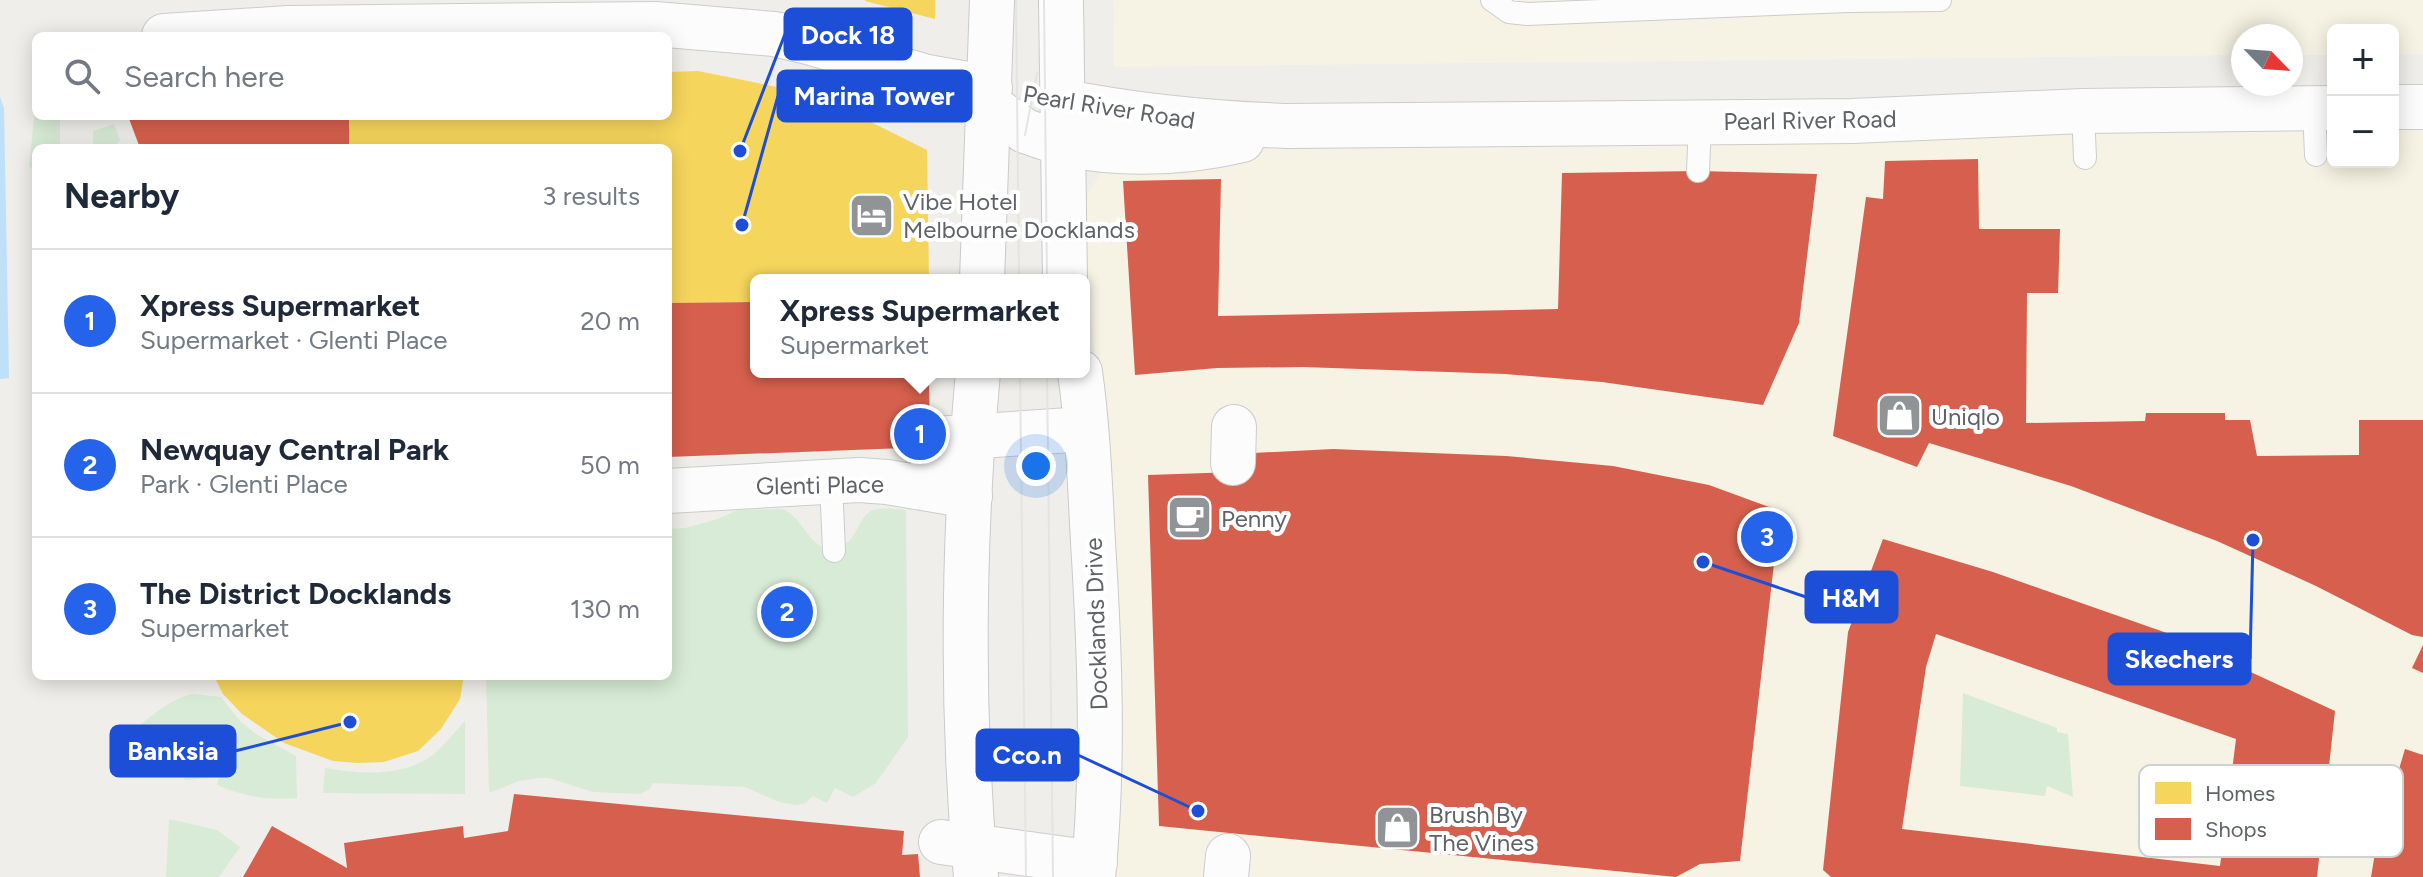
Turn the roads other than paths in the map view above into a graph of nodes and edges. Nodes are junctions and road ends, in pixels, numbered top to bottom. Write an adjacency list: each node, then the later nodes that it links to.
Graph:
1 (992, 0): 10 (street)
2 (1061, 0): 11 (street)
3 (1492, 0): 4 (lane)
4 (1848, 0): 5 (lane)
5 (1940, 0)
6 (461, 12): 7 (street, Pearl River Road); 8 (street, Pearl River Road)
7 (655, 12): 10 (street, Pearl River Road)
8 (285, 19): 9 (street, Pearl River Road)
9 (192, 32)
10 (989, 97): 11 (street, Pearl River Road); 18 (street, Pearl River Road); 22 (street)
11 (1061, 101): 17 (street, Pearl River Road); 18 (street)
12 (2399, 107): 13 (street)
13 (2423, 107)
14 (2323, 108): 15 (street, Pearl River Road); 19 (lane)
15 (2083, 111): 16 (street, Pearl River Road); 20 (lane)
16 (1700, 122): 17 (street, Pearl River Road); 21 (lane)
17 (1286, 126): 18 (street, Pearl River Road)
18 (1063, 144): 23 (street)
19 (2316, 155)
20 (2085, 158)
21 (1698, 171)
22 (982, 274)
23 (1065, 274)
24 (978, 378): 27 (street)
25 (1081, 378): 26 (street, Docklands Drive)
26 (1085, 429): 27 (street); 33 (street, Docklands Drive)
27 (974, 436): 30 (street)
28 (831, 482): 29 (street, Glenti Place); 30 (street, Glenti Place); 31 (lane)
29 (672, 491)
30 (951, 493): 32 (street)
31 (834, 551)
32 (963, 855): 33 (street)
33 (1094, 870)

